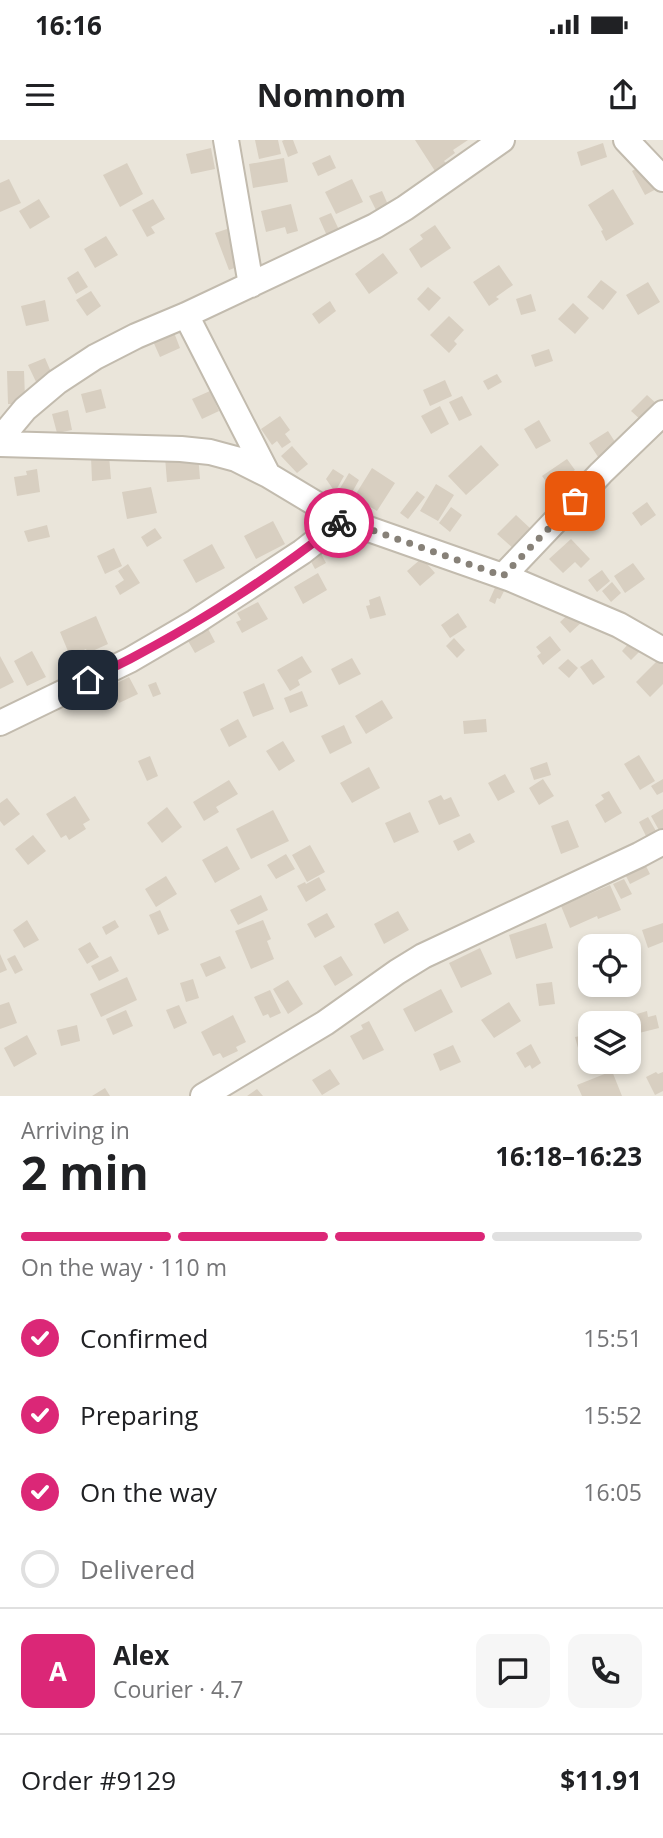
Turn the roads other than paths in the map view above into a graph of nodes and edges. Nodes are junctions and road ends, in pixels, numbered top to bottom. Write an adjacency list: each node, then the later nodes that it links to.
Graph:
1 (226, 140): 5 (street)
2 (502, 140): 5 (street)
3 (626, 140): 4 (street)
4 (663, 178)
5 (251, 285): 6 (street)
6 (186, 315): 8 (street); 9 (street)
7 (663, 413): 11 (street)
8 (0, 441): 9 (street)
9 (268, 475): 10 (street)
10 (343, 520): 11 (street); 13 (street)
11 (503, 576): 12 (street)
12 (663, 650)
13 (0, 723)
14 (663, 842): 15 (street)
15 (203, 1096)

